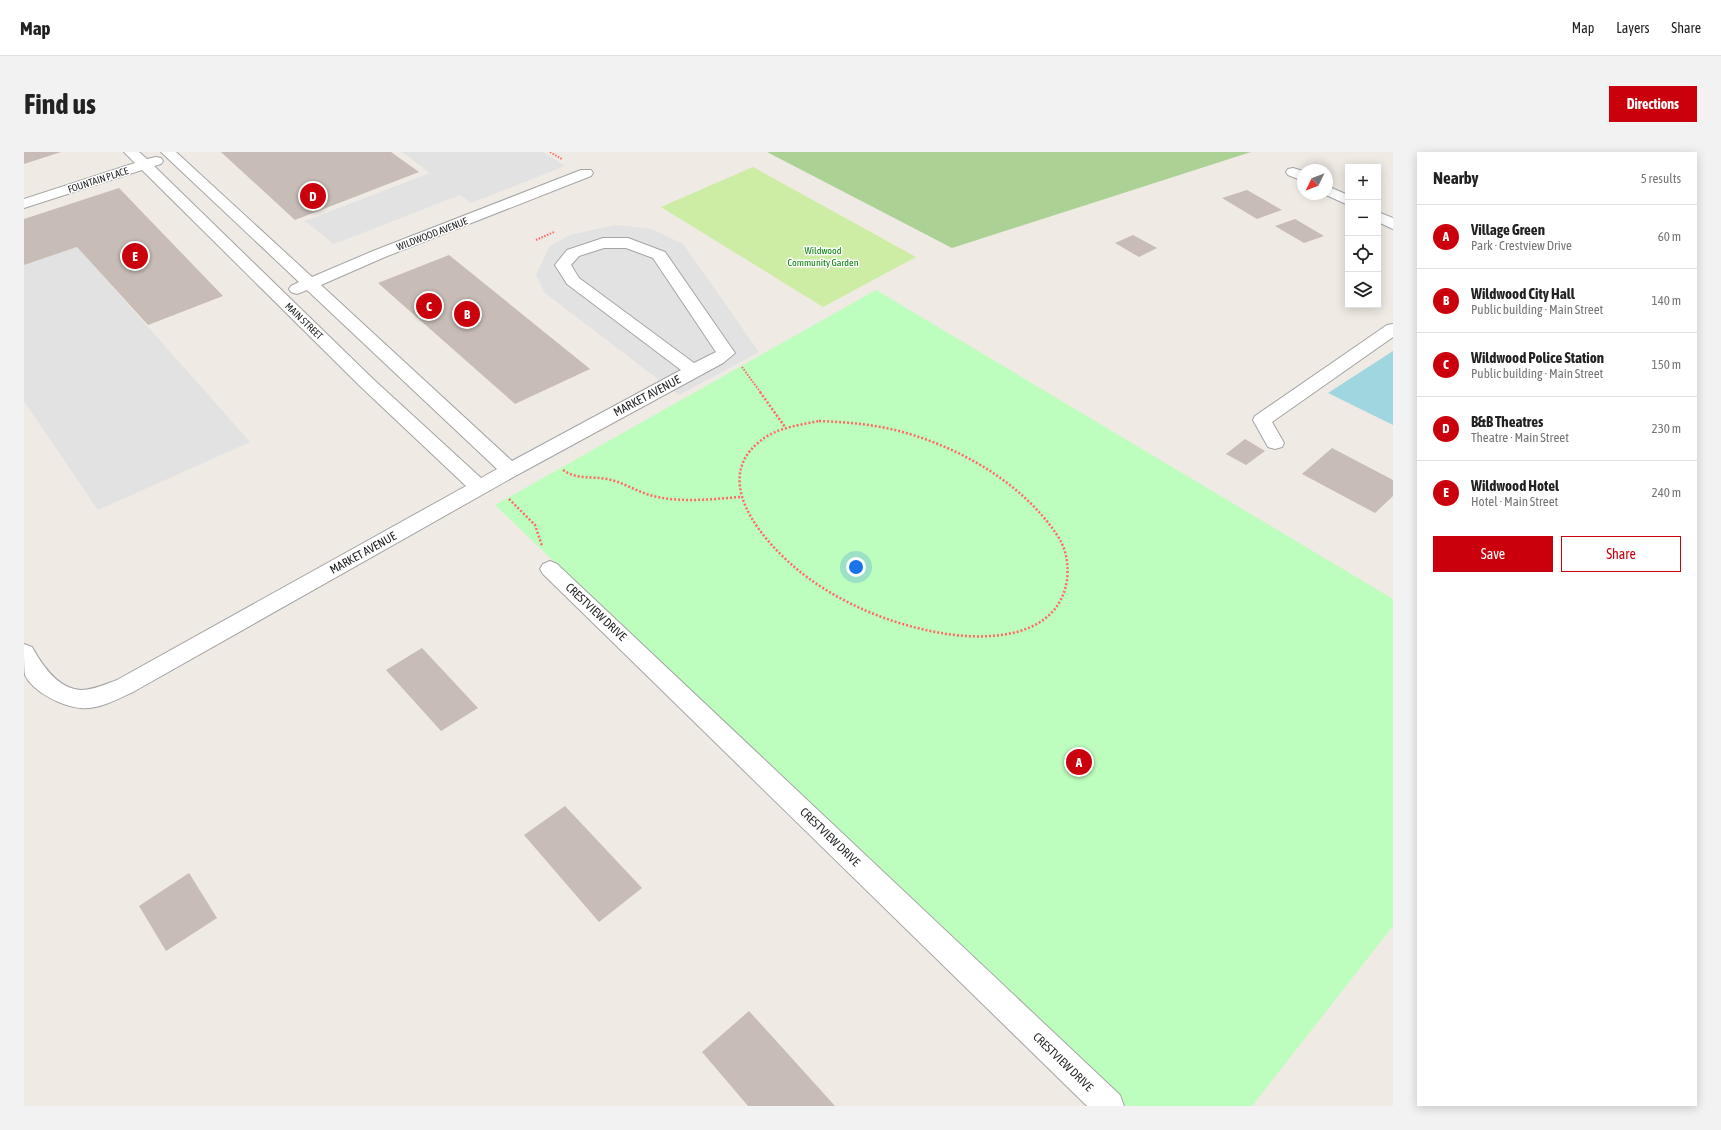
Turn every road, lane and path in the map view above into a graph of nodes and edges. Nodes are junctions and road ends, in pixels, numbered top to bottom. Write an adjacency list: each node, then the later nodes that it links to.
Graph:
1 (131, 152): 3 (street, MAIN STREET)
2 (170, 154): 3 (street, FOUNTAIN PLACE); 12 (street)
3 (144, 165): 7 (street, FOUNTAIN PLACE); 13 (street, MAIN STREET)
4 (586, 174): 12 (street, WILDWOOD AVENUE)
5 (1333, 193): 6 (street)
6 (1346, 200)
7 (24, 204)
8 (1381, 218): 9 (street)
9 (1393, 224)
10 (554, 232): 11 (path)
11 (536, 240)
12 (310, 284): 13 (street, WILDWOOD AVENUE); 20 (street)
13 (279, 297): 21 (street, MAIN STREET)
14 (1393, 329): 18 (street)
15 (726, 353): 16 (street, MARKET AVENUE); 16 (street, MARKET AVENUE); 17 (path)
16 (693, 371): 20 (street, MARKET AVENUE)
17 (785, 427): 22 (path); 22 (path)
18 (1275, 443)
19 (561, 468): 22 (path)
20 (510, 470): 21 (street, MARKET AVENUE)
21 (485, 484): 23 (path); 24 (street, MARKET AVENUE)
22 (741, 497)
23 (550, 569): 25 (street, CRESTVIEW DRIVE)
24 (29, 661)
25 (1109, 1106)

